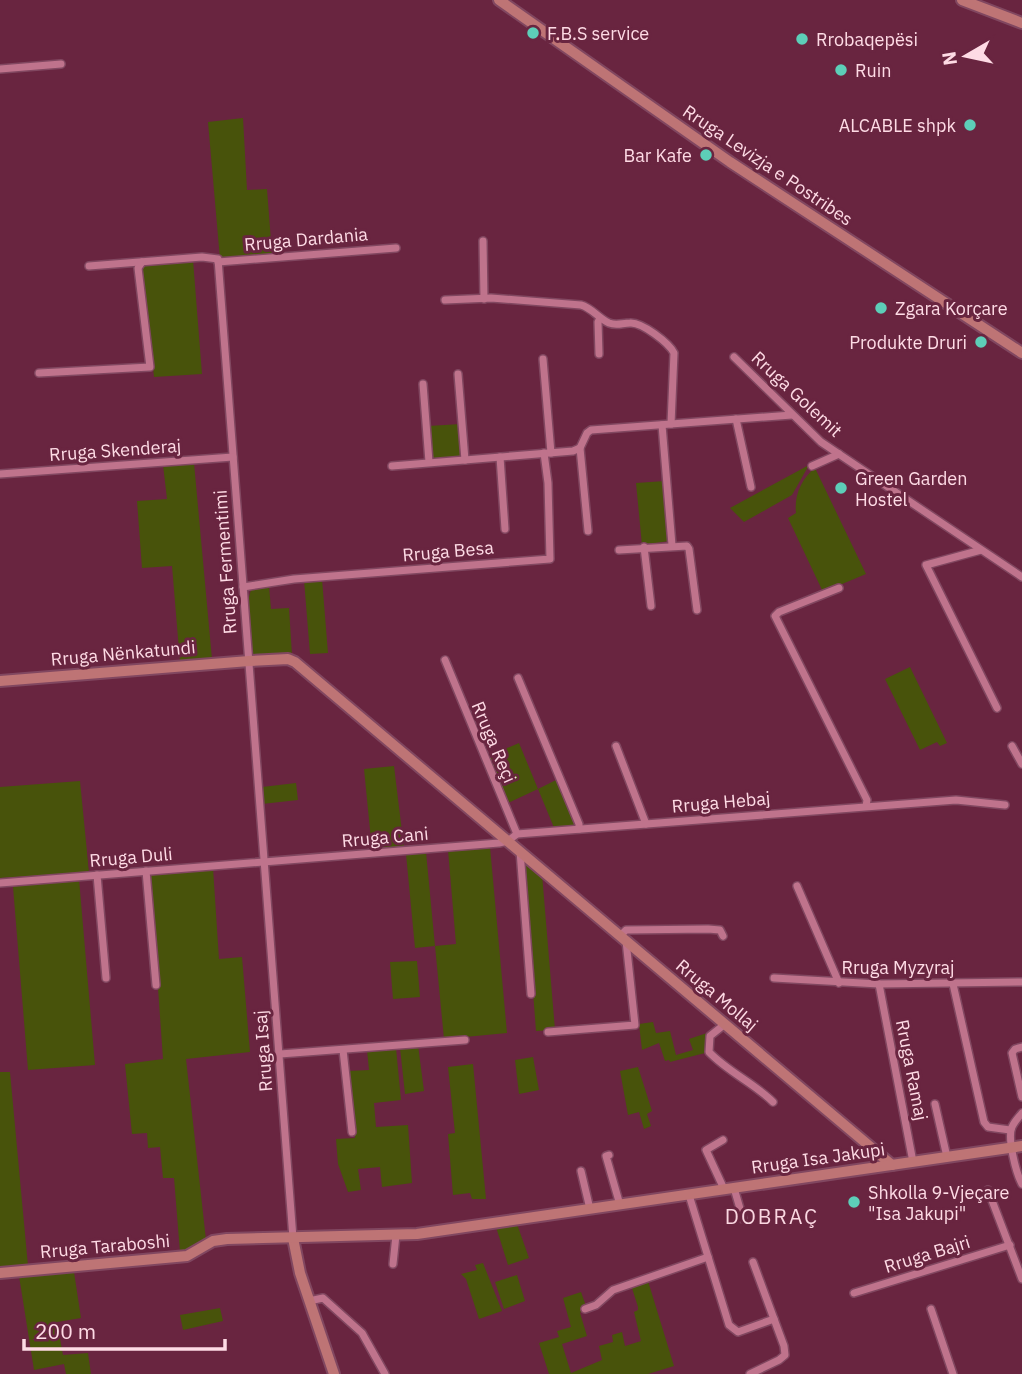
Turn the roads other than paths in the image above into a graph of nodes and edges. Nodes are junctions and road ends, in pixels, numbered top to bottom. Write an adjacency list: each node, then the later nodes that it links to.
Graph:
1 (499, 0): 14 (street, Rruga Levizja e Postribes)
2 (962, 0): 3 (street)
3 (1022, 23)
4 (61, 64): 5 (street)
5 (0, 69)
6 (483, 242): 11 (street)
7 (396, 248): 8 (street, Rruga Dardania)
8 (218, 261): 9 (street, Rruga Dardania); 28 (street, Rruga Fermentimi)
9 (142, 262): 10 (street, Rruga Dardania); 18 (street)
10 (89, 265)
11 (484, 299): 12 (street); 13 (street)
12 (445, 300)
13 (600, 318): 15 (street); 23 (street)
14 (1022, 353)
15 (599, 354)
16 (734, 358): 21 (street, Rruga Golemit)
17 (543, 359): 26 (street)
18 (39, 373)
19 (458, 374): 30 (street)
20 (423, 384): 31 (street)
21 (792, 415): 22 (street); 27 (street, Rruga Golemit)
22 (736, 419): 23 (street); 35 (street)
23 (671, 424): 24 (street)
24 (662, 425): 25 (street); 38 (street)
25 (580, 448): 26 (street); 37 (street)
26 (548, 453): 29 (street); 43 (street, Rruga Besa)
27 (839, 454): 33 (street, Rruga Golemit); 41 (street, Rruga Golemit)
28 (233, 457): 34 (street, Rruga Skenderaj); 43 (street, Rruga Fermentimi)
29 (500, 457): 30 (street); 36 (street)
30 (465, 460): 31 (street)
31 (429, 462): 32 (street)
32 (392, 466)
33 (812, 466)
34 (0, 474)
35 (751, 487)
36 (505, 529)
37 (588, 531)
38 (672, 545): 39 (street); 46 (street)
39 (644, 547): 40 (street); 45 (street)
40 (619, 550)
41 (981, 550): 42 (street, Rruga Golemit); 51 (street)
42 (1022, 577)
43 (243, 587): 48 (street, Rruga Fermentimi)
44 (839, 587): 56 (street)
45 (651, 606)
46 (697, 610)
47 (445, 660): 59 (street, Rruga Reçi)
48 (249, 661): 50 (street, Rruga Nënkatundi); 59 (street, Rruga Mollaj); 61 (street, Rruga Fermentimi)
49 (518, 678): 58 (street)
50 (0, 681)
51 (997, 708)
52 (616, 746): 57 (street)
53 (1012, 746): 54 (street)
54 (1022, 764)
55 (1005, 805): 56 (street, Rruga Hebaj)
56 (866, 806): 57 (street, Rruga Hebaj)
57 (646, 824): 58 (street, Rruga Hebaj)
58 (579, 830): 59 (street, Rruga Hebaj)
59 (513, 838): 60 (street, Rruga Mollaj); 61 (street, Rruga Cani)
60 (520, 851): 67 (street, Rruga Mollaj); 75 (street)
61 (264, 862): 62 (street, Rruga Duli); 81 (street, Rruga Isaj)
62 (146, 871): 63 (street, Rruga Duli); 74 (street)
63 (97, 875): 64 (street, Rruga Duli); 68 (street)
64 (0, 883)
65 (797, 886): 71 (street)
66 (723, 936): 67 (street)
67 (623, 938): 76 (street, Rruga Mollaj); 77 (street)
68 (106, 978)
69 (774, 978): 71 (street, Rruga Myzyraj)
70 (1022, 982): 73 (street, Rruga Myzyraj)
71 (839, 983): 72 (street, Rruga Myzyraj)
72 (879, 984): 73 (street, Rruga Myzyraj); 92 (street, Rruga Ramaj)
73 (953, 984): 86 (street)
74 (156, 985)
75 (531, 994)
76 (724, 1024): 83 (street); 93 (street, Rruga Mollaj)
77 (548, 1032)
78 (466, 1040): 80 (street)
79 (1022, 1047): 82 (street)
80 (343, 1050): 81 (street); 87 (street)
81 (280, 1054): 103 (street, Rruga Isaj)
82 (1022, 1097)
83 (773, 1102)
84 (935, 1104): 91 (street)
85 (1022, 1113): 86 (street)
86 (1010, 1130): 89 (street)
87 (352, 1132)
88 (723, 1140): 96 (street)
89 (1017, 1146): 91 (street, Rruga Isa Jakupi); 95 (street)
90 (609, 1155): 99 (street)
91 (947, 1157): 92 (street, Rruga Isa Jakupi)
92 (913, 1162): 93 (street, Rruga Isa Jakupi)
93 (892, 1165): 96 (street, Rruga Isa Jakupi)
94 (580, 1171): 100 (street)
95 (1022, 1184)
96 (729, 1189): 98 (street, Rruga Isa Jakupi); 101 (street)
97 (988, 1190): 104 (street)
98 (689, 1195): 99 (street, Rruga Isa Jakupi); 105 (street)
99 (620, 1205): 100 (street, Rruga Isa Jakupi)
100 (590, 1209): 102 (street, Rruga Isa Jakupi)
101 (743, 1219)
102 (396, 1235): 103 (street, Rruga Isa Jakupi); 107 (street)
103 (293, 1238): 108 (street, Rruga Taraboshi); 111 (street)
104 (1010, 1245): 109 (street); 110 (street, Rruga Bajri)
105 (708, 1256): 112 (street); 114 (street)
106 (753, 1262): 114 (street)
107 (393, 1264)
108 (0, 1273)
109 (1022, 1279)
110 (854, 1293)
111 (309, 1301): 115 (street); 116 (street)
112 (586, 1309)
113 (931, 1309): 118 (street)
114 (774, 1319): 117 (street)
115 (334, 1374)
116 (385, 1374)
117 (750, 1374)
118 (953, 1374)

